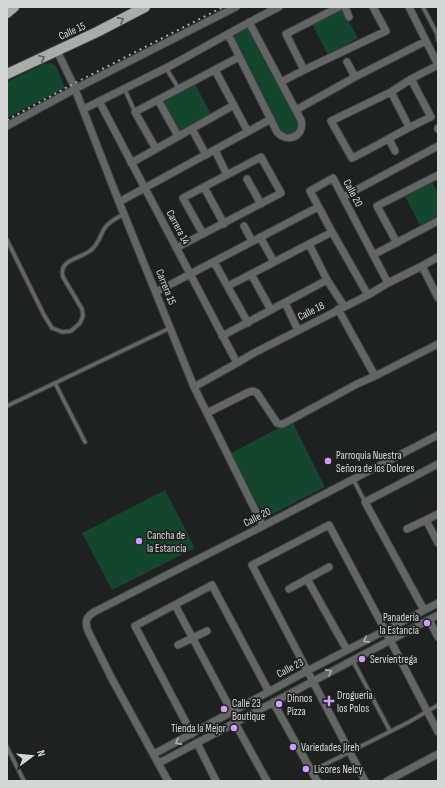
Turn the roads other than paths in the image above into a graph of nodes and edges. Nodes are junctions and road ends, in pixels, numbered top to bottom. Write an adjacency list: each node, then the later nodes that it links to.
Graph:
1 (14, 7): 11 (main road)
2 (145, 7): 18 (main road, Calle 15, one-way to 2)
3 (236, 7): 31 (street)
4 (279, 7): 13 (street)
5 (339, 7): 10 (street)
6 (345, 7): 12 (street)
7 (373, 7): 24 (street)
8 (409, 7): 17 (street)
9 (423, 7): 15 (lane)
10 (330, 9): 24 (street)
11 (7, 13)
12 (349, 17)
13 (249, 22): 14 (street); 28 (street)
14 (228, 34): 19 (street); 22 (street)
15 (437, 34): 16 (lane)
16 (438, 40)
17 (426, 41): 21 (street); 26 (street)
18 (57, 51): 25 (main road, Calle 15, one-way to 18); 31 (street, Carrera 15)
19 (239, 57): 23 (street); 39 (street)
20 (346, 62): 26 (street)
21 (438, 65): 27 (street)
22 (166, 68): 29 (street); 30 (lane)
23 (215, 70): 30 (street); 35 (street)
24 (304, 70): 28 (street)
25 (7, 74)
26 (355, 77): 37 (street)
27 (411, 79): 32 (street); 41 (street)
28 (281, 82): 37 (street)
29 (124, 88): 34 (street); 38 (lane)
30 (179, 89): 33 (street)
31 (75, 90): 36 (street, Carrera 15); 40 (street)
32 (391, 92): 41 (street); 45 (street)
33 (158, 100): 38 (street); 44 (street)
34 (99, 101): 36 (street); 51 (street, Carrera 14)
35 (234, 106): 42 (street); 43 (street)
36 (84, 109): 58 (street, Carrera 15)
37 (296, 110): 39 (street)
38 (135, 112): 47 (street)
39 (271, 119): 43 (street)
40 (7, 126)
41 (409, 127): 45 (street)
42 (192, 129): 44 (street); 50 (street)
43 (248, 132): 48 (street)
44 (178, 136): 47 (street)
45 (389, 139): 49 (street)
46 (438, 146): 57 (street)
47 (156, 148): 51 (street)
48 (215, 150): 50 (street); 52 (street)
49 (395, 151)
50 (206, 155): 56 (street)
51 (131, 163): 56 (street, Carrera 14)
52 (227, 175): 55 (street); 59 (street)
53 (438, 175): 70 (street)
54 (247, 179): 59 (street)
55 (204, 187): 63 (street); 66 (street)
56 (145, 188): 58 (street); 72 (street, Carrera 14)
57 (343, 197): 60 (street, Calle 20); 73 (street, Calle 20)
58 (119, 202): 61 (street, Carrera 15)
59 (261, 204): 63 (street)
60 (318, 207): 65 (street, Calle 20); 67 (street)
61 (124, 214): 68 (lane); 83 (street, Carrera 15)
62 (438, 221): 70 (street)
63 (224, 224): 66 (street)
64 (244, 226): 69 (street)
65 (332, 232): 71 (street); 84 (street, Calle 20)
66 (202, 234): 72 (street)
67 (260, 237): 69 (street); 76 (street)
68 (7, 240)
69 (252, 241): 75 (street)
70 (397, 243): 73 (street)
71 (309, 244): 76 (street); 80 (street)
72 (176, 248): 78 (street, Carrera 14)
73 (373, 255): 81 (street, Calle 20)
74 (438, 257): 77 (street, Calle 18)
75 (214, 262): 78 (street); 82 (street)
76 (274, 262): 79 (street)
77 (422, 266): 81 (street, Calle 18); 85 (street)
78 (190, 274): 83 (street); 92 (street, Carrera 14)
79 (251, 274): 82 (street); 88 (street)
80 (327, 280): 86 (street); 87 (street)
81 (388, 283): 84 (street, Calle 18)
82 (228, 286): 89 (street)
83 (156, 292): 90 (street, Carrera 15)
84 (368, 295): 87 (street, Calle 18)
85 (438, 298)
86 (284, 303): 88 (street); 91 (street)
87 (341, 308): 91 (street, Calle 18); 95 (street)
88 (271, 310): 89 (street)
89 (248, 323): 92 (street)
90 (170, 328): 96 (lane); 97 (street, Carrera 15)
91 (298, 330): 94 (street, Calle 18)
92 (222, 336): 94 (street, Carrera 14)
93 (438, 344): 95 (street)
94 (236, 364): 97 (street, Calle 18)
95 (375, 376): 99 (street)
96 (55, 383): 98 (lane); 101 (lane)
97 (194, 386): 99 (street, Carrera 15)
98 (7, 406)
99 (207, 413): 107 (street, Carrera 15)
100 (438, 435): 103 (street, Calle 20)
101 (85, 442)
102 (438, 464): 104 (street)
103 (353, 479): 104 (lane); 107 (street, Calle 20)
104 (365, 502): 115 (street)
105 (438, 514): 106 (street)
106 (426, 520): 108 (street); 109 (street)
107 (264, 526): 140 (street, Calle 20)
108 (407, 529)
109 (438, 543)
110 (329, 567): 111 (street)
111 (308, 579): 112 (street); 124 (street)
112 (289, 589)
113 (438, 602): 115 (street, Calle 23)
114 (175, 605): 121 (street); 128 (street); 136 (street)
115 (424, 610): 118 (street, Calle 23)
116 (438, 615): 117 (street, Calle 23)
117 (429, 620): 120 (street); 122 (street, Calle 23)
118 (385, 630): 122 (street); 124 (street, Calle 23, one-way to 124); 126 (street)
119 (207, 631): 121 (street)
120 (438, 637)
121 (192, 639): 123 (street); 131 (street)
122 (391, 641): 125 (street, Calle 23); 132 (street)
123 (178, 646)
124 (347, 650): 126 (street, Calle 23)
125 (352, 660): 127 (street, Calle 23, one-way to 125); 134 (lane)
126 (307, 671): 127 (street); 128 (street, Calle 23)
127 (312, 681): 129 (street, Calle 23); 139 (street)
128 (269, 692): 131 (street, Calle 23)
129 (273, 702): 133 (street, Calle 23); 143 (street)
130 (438, 705): 132 (lane)
131 (232, 712): 136 (street, Calle 23)
132 (427, 712): 134 (lane); 135 (street)
133 (235, 722): 137 (street, Calle 23); 147 (street)
134 (390, 731): 139 (lane)
135 (438, 732)
136 (192, 734): 140 (street, Calle 23, one-way to 140)
137 (197, 743): 142 (street, Calle 23); 146 (street)
138 (7, 748): 144 (lane)
139 (350, 752): 143 (lane); 149 (street)
140 (154, 754): 142 (street)
141 (438, 754): 150 (street)
142 (159, 763): 145 (street)
143 (312, 771): 148 (street)
144 (24, 781)
145 (168, 781)
146 (216, 781)
147 (267, 781)
148 (317, 781)
149 (365, 781)
150 (387, 781)

